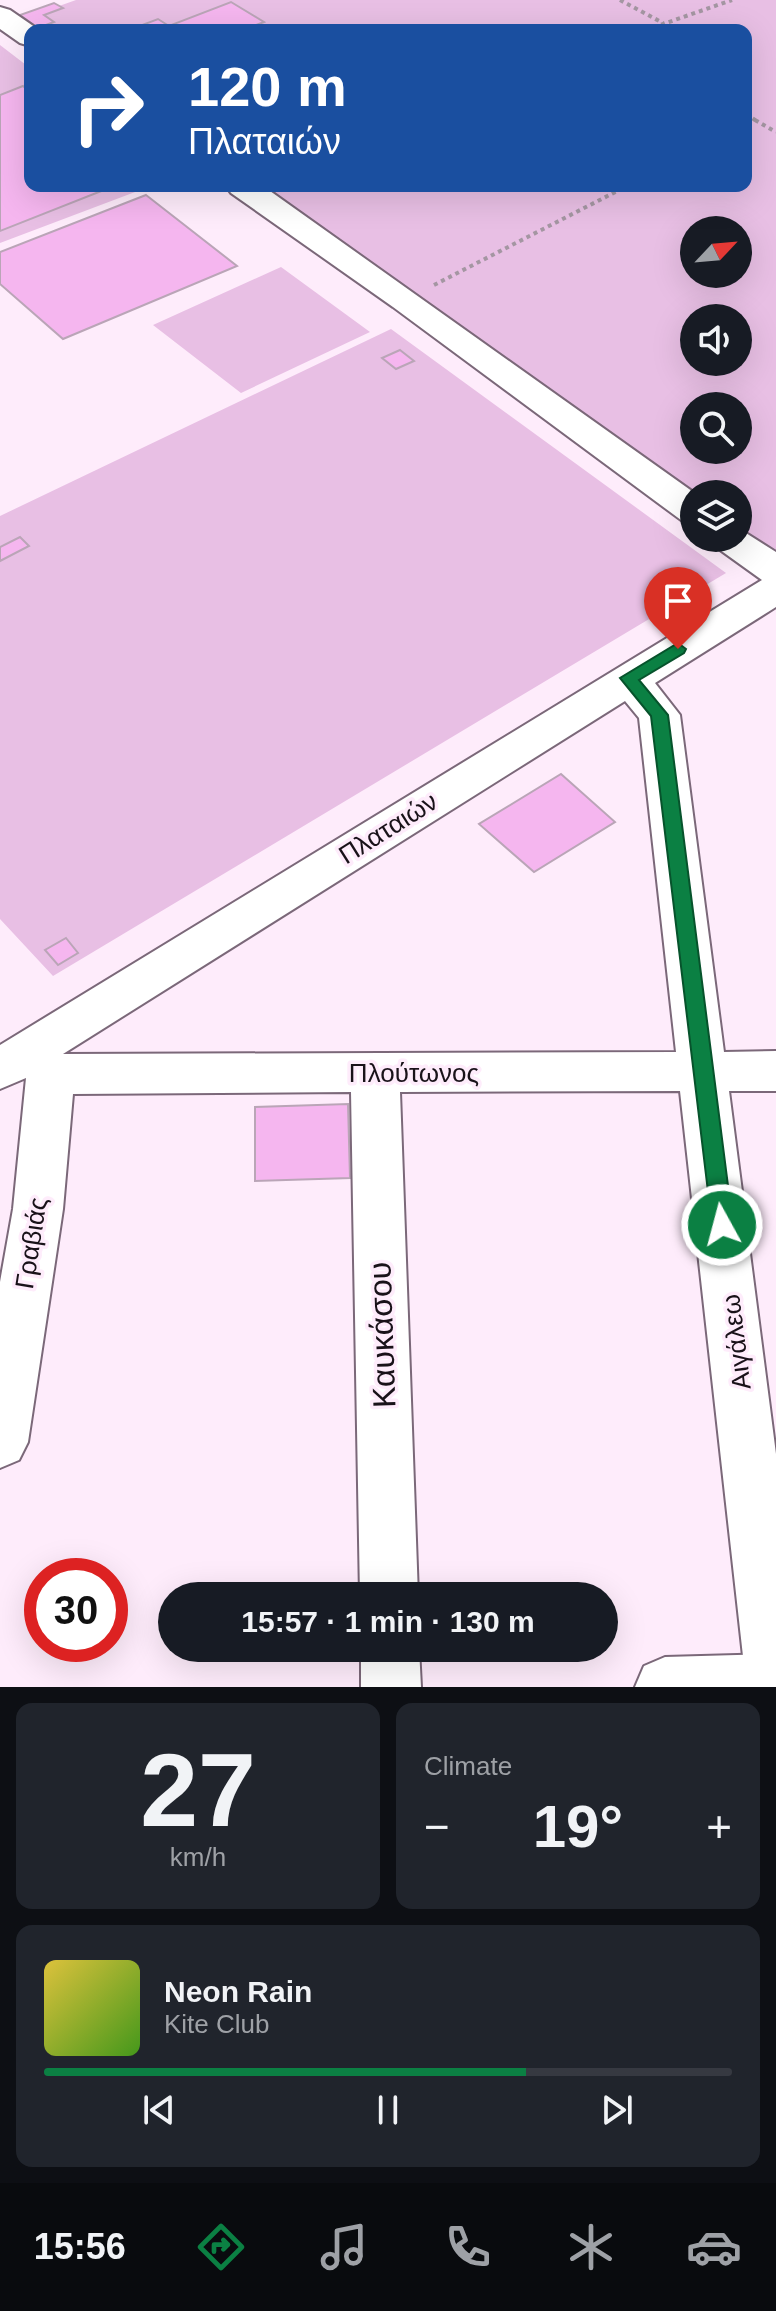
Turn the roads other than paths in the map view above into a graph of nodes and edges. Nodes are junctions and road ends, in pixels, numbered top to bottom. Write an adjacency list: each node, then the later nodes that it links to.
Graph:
1 (31, 0): 2 (street)
2 (0, 13): 3 (street)
3 (24, 32)
4 (251, 192): 5 (street)
5 (680, 501)
6 (750, 552): 7 (street)
7 (776, 571)
8 (776, 589): 9 (street, Πλαταιών)
9 (629, 678): 10 (street, Πλαταιών); 12 (street, Αιγάλεω)
10 (28, 1064): 13 (street, Πλούτωνος); 14 (street, Γραβιάς)
11 (776, 1071): 12 (street, Πλούτωνος)
12 (704, 1072): 13 (street, Πλούτωνος); 17 (street, Αιγάλεω)
13 (375, 1073): 15 (street, Καυκάσου)
14 (0, 1442)
15 (389, 1582)
16 (390, 1662): 18 (street)
17 (776, 1684): 19 (street)
18 (391, 1687)
19 (665, 1687)

